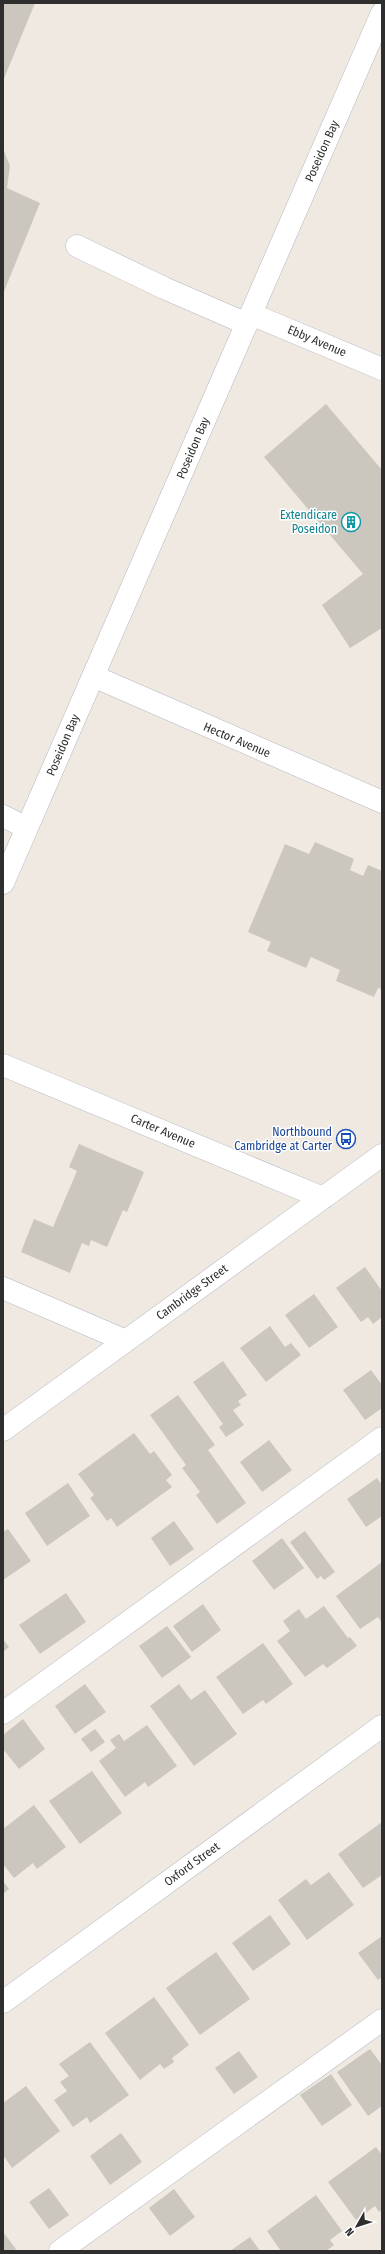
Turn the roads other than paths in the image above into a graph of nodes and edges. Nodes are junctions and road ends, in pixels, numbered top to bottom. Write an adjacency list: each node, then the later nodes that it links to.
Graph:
1 (379, 3): 2 (street)
2 (382, 4)
3 (382, 13): 5 (street, Poseidon Bay)
4 (77, 246): 5 (street, Ebby Avenue)
5 (249, 319): 6 (street, Ebby Avenue); 7 (street, Poseidon Bay)
6 (382, 369)
7 (93, 676): 8 (street, Hector Avenue); 10 (street, Poseidon Bay)
8 (382, 802)
9 (3, 816): 10 (street)
10 (27, 828): 11 (street, Poseidon Bay)
11 (3, 883)
12 (3, 1065): 14 (street, Carter Avenue)
13 (382, 1155): 14 (street, Cambridge Street)
14 (323, 1198): 16 (street, Cambridge Street)
15 (3, 1288): 16 (street)
16 (126, 1341): 17 (street, Cambridge Street)
17 (3, 1430)
18 (382, 1438): 19 (street)
19 (3, 1713)
20 (382, 1726): 21 (street, Oxford Street)
21 (3, 2002)
22 (382, 2020): 23 (street)
23 (60, 2251)

